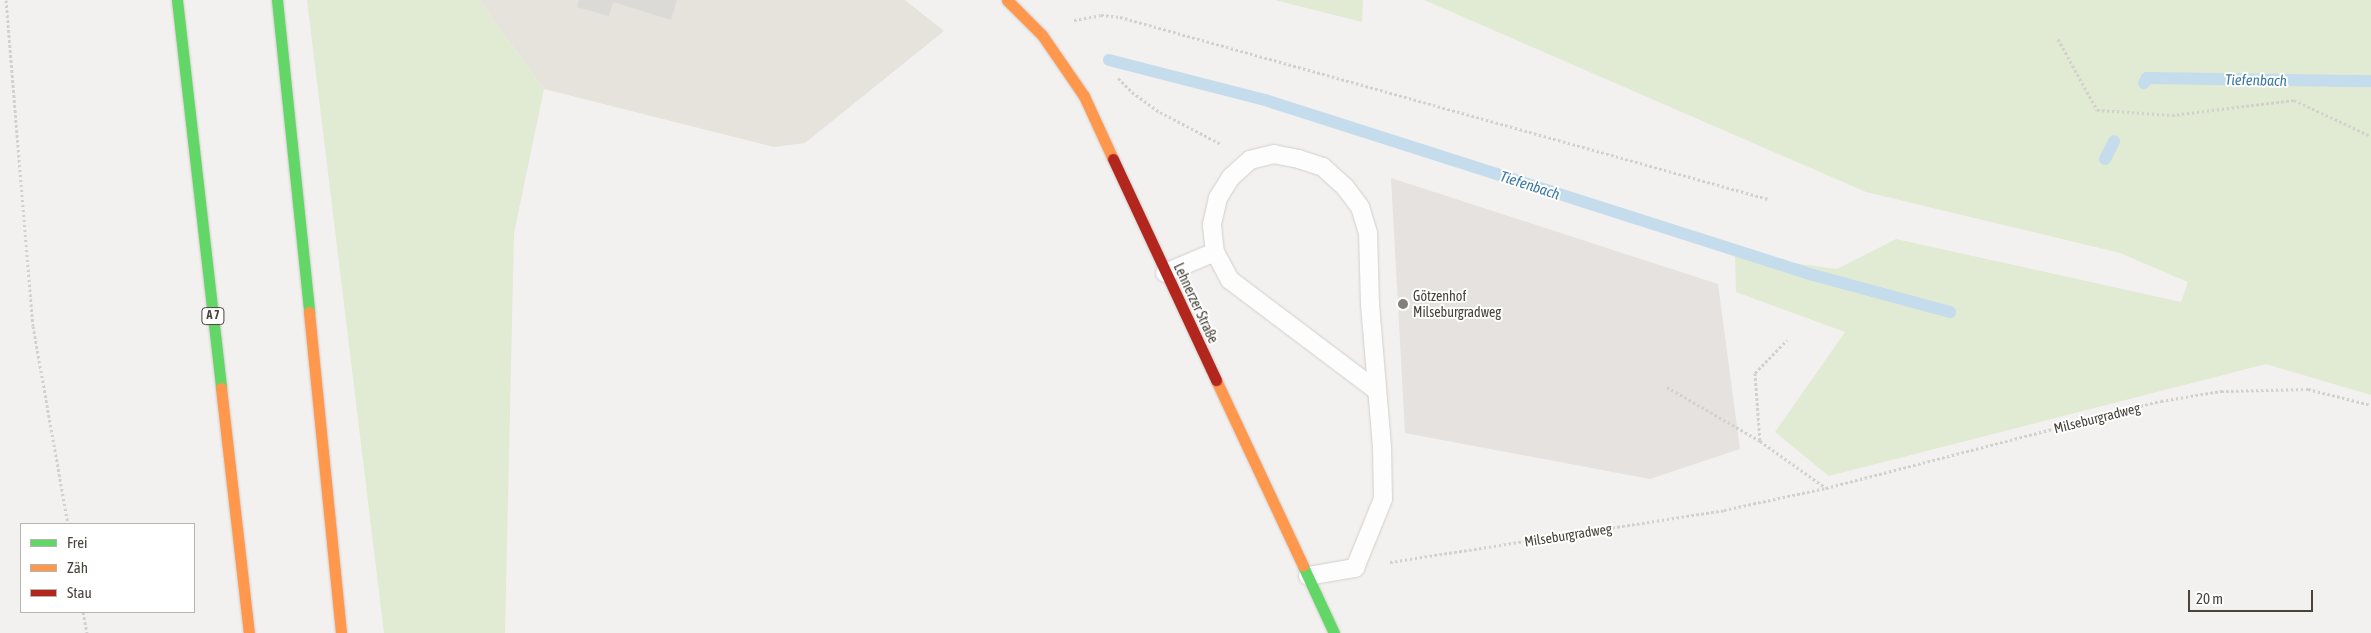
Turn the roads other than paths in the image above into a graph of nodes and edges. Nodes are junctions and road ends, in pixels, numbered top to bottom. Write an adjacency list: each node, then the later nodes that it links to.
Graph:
1 (177, 0): 8 (main road, A 7)
2 (277, 0): 9 (main road)
3 (1007, 0): 5 (main road, Lehnerzer Straße)
4 (1215, 252): 5 (lane); 6 (lane); 6 (lane)
5 (1165, 273): 7 (main road, Lehnerzer Straße)
6 (1376, 390): 7 (lane)
7 (1308, 576): 10 (main road, Lehnerzer Straße)
8 (249, 633)
9 (341, 633)
10 (1334, 633)

